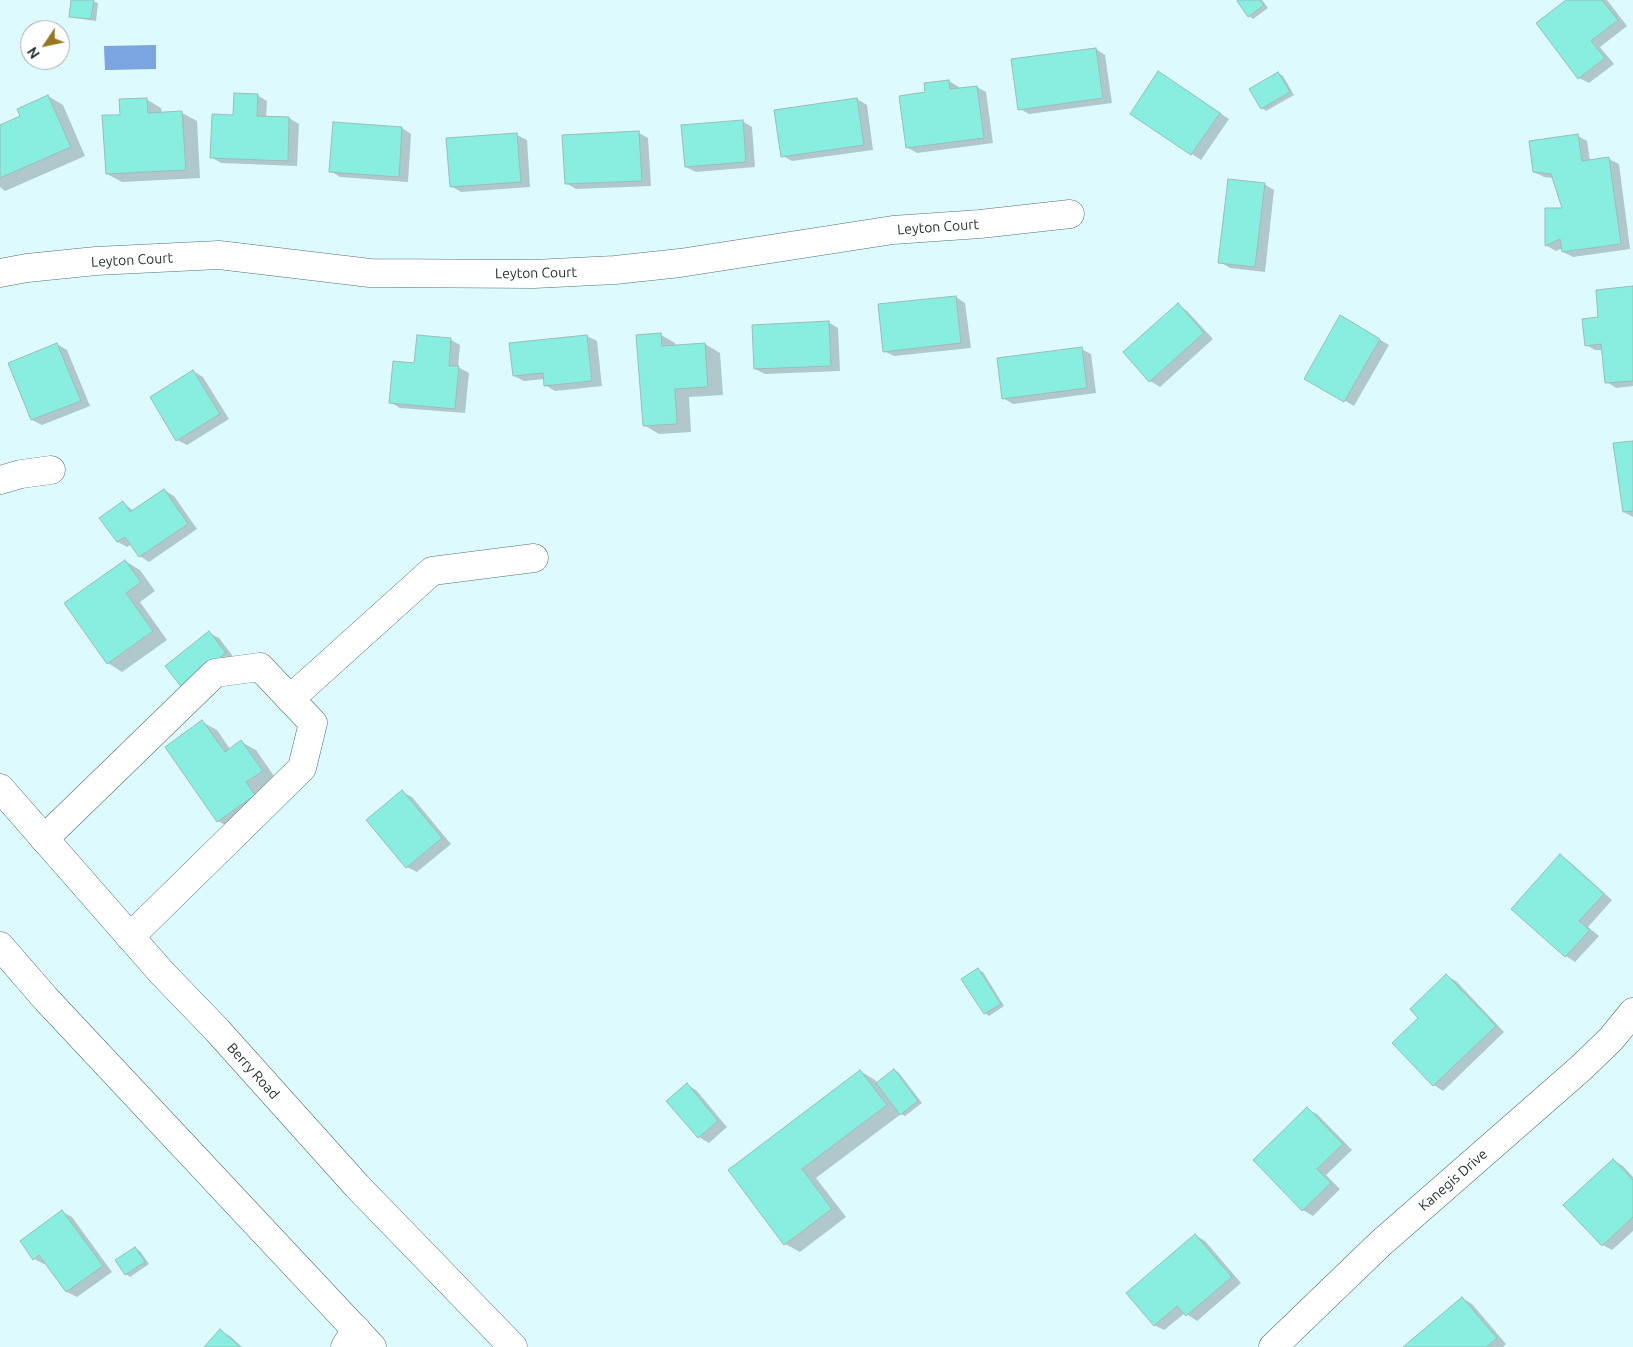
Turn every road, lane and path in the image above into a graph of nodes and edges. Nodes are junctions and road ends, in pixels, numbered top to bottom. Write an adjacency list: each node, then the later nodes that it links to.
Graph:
1 (1070, 214): 2 (main road, Leyton Court)
2 (0, 273)
3 (51, 470): 4 (main road)
4 (0, 480)
5 (534, 558): 6 (main road)
6 (290, 698): 8 (main road); 9 (main road)
7 (0, 788): 8 (main road, Berry Road)
8 (44, 840): 9 (main road, Berry Road)
9 (130, 937): 13 (main road, Berry Road)
10 (0, 946): 12 (main road)
11 (1633, 1012): 14 (main road, Kanegis Drive)
12 (358, 1341)
13 (513, 1347)
14 (1273, 1347)

